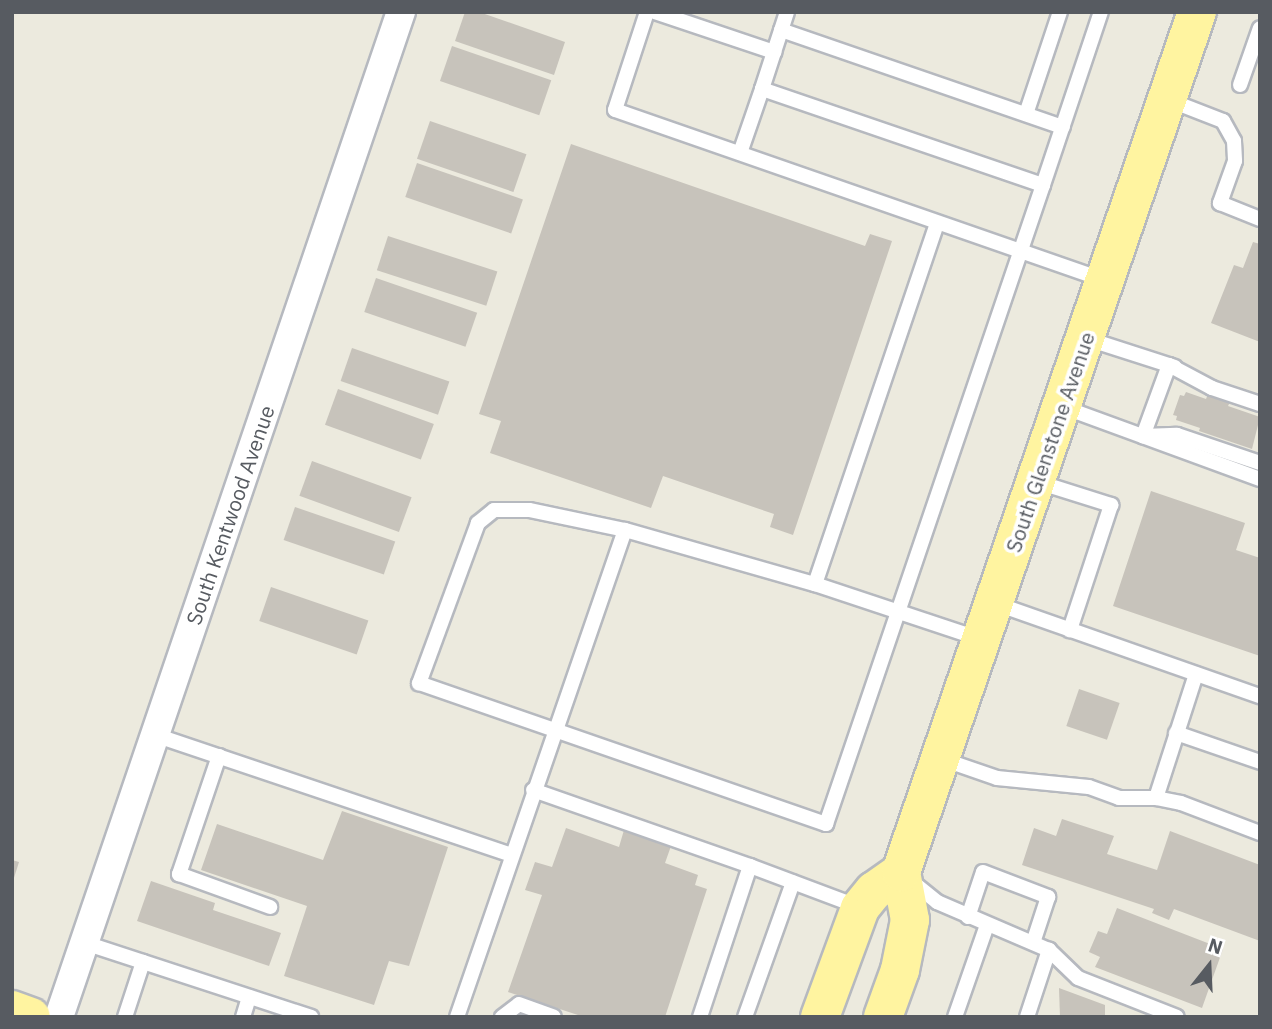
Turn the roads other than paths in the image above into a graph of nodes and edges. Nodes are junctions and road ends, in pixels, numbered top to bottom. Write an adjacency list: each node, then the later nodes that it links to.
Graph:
1 (401, 12): 41 (street, South Kentwood Avenue)
2 (647, 12): 16 (lane)
3 (654, 12): 10 (lane)
4 (787, 12): 9 (lane)
5 (1060, 12): 14 (lane)
6 (1101, 12): 15 (lane)
7 (1197, 12): 13 (main road, South Glenstone Avenue)
8 (1260, 29): 11 (lane)
9 (781, 30): 10 (lane); 14 (lane)
10 (774, 52): 12 (lane)
11 (1240, 85)
12 (762, 89): 16 (lane); 17 (lane)
13 (1168, 99): 18 (lane); 21 (main road, South Glenstone Avenue)
14 (1026, 114): 15 (lane)
15 (1063, 127): 17 (lane)
16 (740, 153): 19 (lane)
17 (1043, 185): 20 (lane)
18 (1260, 219)
19 (937, 223): 20 (lane); 32 (lane)
20 (1022, 252): 21 (lane); 34 (lane)
21 (1105, 281): 22 (main road, South Glenstone Avenue)
22 (1085, 339): 23 (lane); 26 (main road, South Glenstone Avenue)
23 (1169, 365): 24 (lane); 25 (lane); 27 (lane)
24 (1260, 394)
25 (1260, 404)
26 (1062, 407): 27 (lane); 30 (main road, South Glenstone Avenue)
27 (1143, 436): 28 (lane); 29 (lane)
28 (1260, 463)
29 (1260, 479)
30 (1036, 481): 33 (main road, South Glenstone Avenue); 35 (lane)
31 (625, 530): 32 (lane); 39 (lane); 39 (lane)
32 (815, 584): 34 (lane)
33 (994, 603): 35 (lane); 36 (main road, South Glenstone Avenue)
34 (900, 612): 36 (lane); 39 (lane)
35 (1070, 630): 37 (lane)
36 (981, 639): 43 (main road, South Glenstone Avenue)
37 (1196, 674): 38 (lane); 40 (lane)
38 (1260, 696)
39 (555, 731): 45 (lane)
40 (1176, 733): 44 (lane); 46 (lane)
41 (155, 735): 42 (lane); 56 (street, South Kentwood Avenue)
42 (219, 756): 48 (lane); 52 (lane)
43 (940, 758): 46 (lane); 50 (main road, South Glenstone Avenue)
44 (1260, 762)
45 (533, 790): 48 (lane); 49 (lane)
46 (1156, 798): 47 (lane)
47 (1260, 834)
48 (511, 855): 67 (lane)
49 (750, 866): 51 (lane); 70 (lane)
50 (901, 872): 53 (lane); 54 (main road); 74 (main road, South Glenstone Avenue)
51 (793, 882): 54 (lane); 71 (lane)
52 (270, 906)
53 (968, 917): 55 (lane); 57 (lane)
54 (854, 923): 72 (main road); 73 (main road)
55 (987, 925): 57 (lane); 75 (lane)
56 (85, 943): 59 (lane); 63 (street, South Kentwood Avenue)
57 (1033, 943): 58 (lane)
58 (1049, 950): 76 (lane); 77 (lane)
59 (143, 961): 60 (lane); 64 (lane)
60 (249, 997): 65 (lane); 66 (lane)
61 (12, 1010): 62 (main road)
62 (31, 1017)
63 (59, 1017)
64 (125, 1017)
65 (243, 1017)
66 (311, 1017)
67 (457, 1017)
68 (502, 1017): 69 (lane)
69 (554, 1017)
70 (701, 1017)
71 (745, 1017)
72 (801, 1017)
73 (820, 1017)
74 (883, 1017)
75 (955, 1017)
76 (1027, 1017)
77 (1177, 1017)

